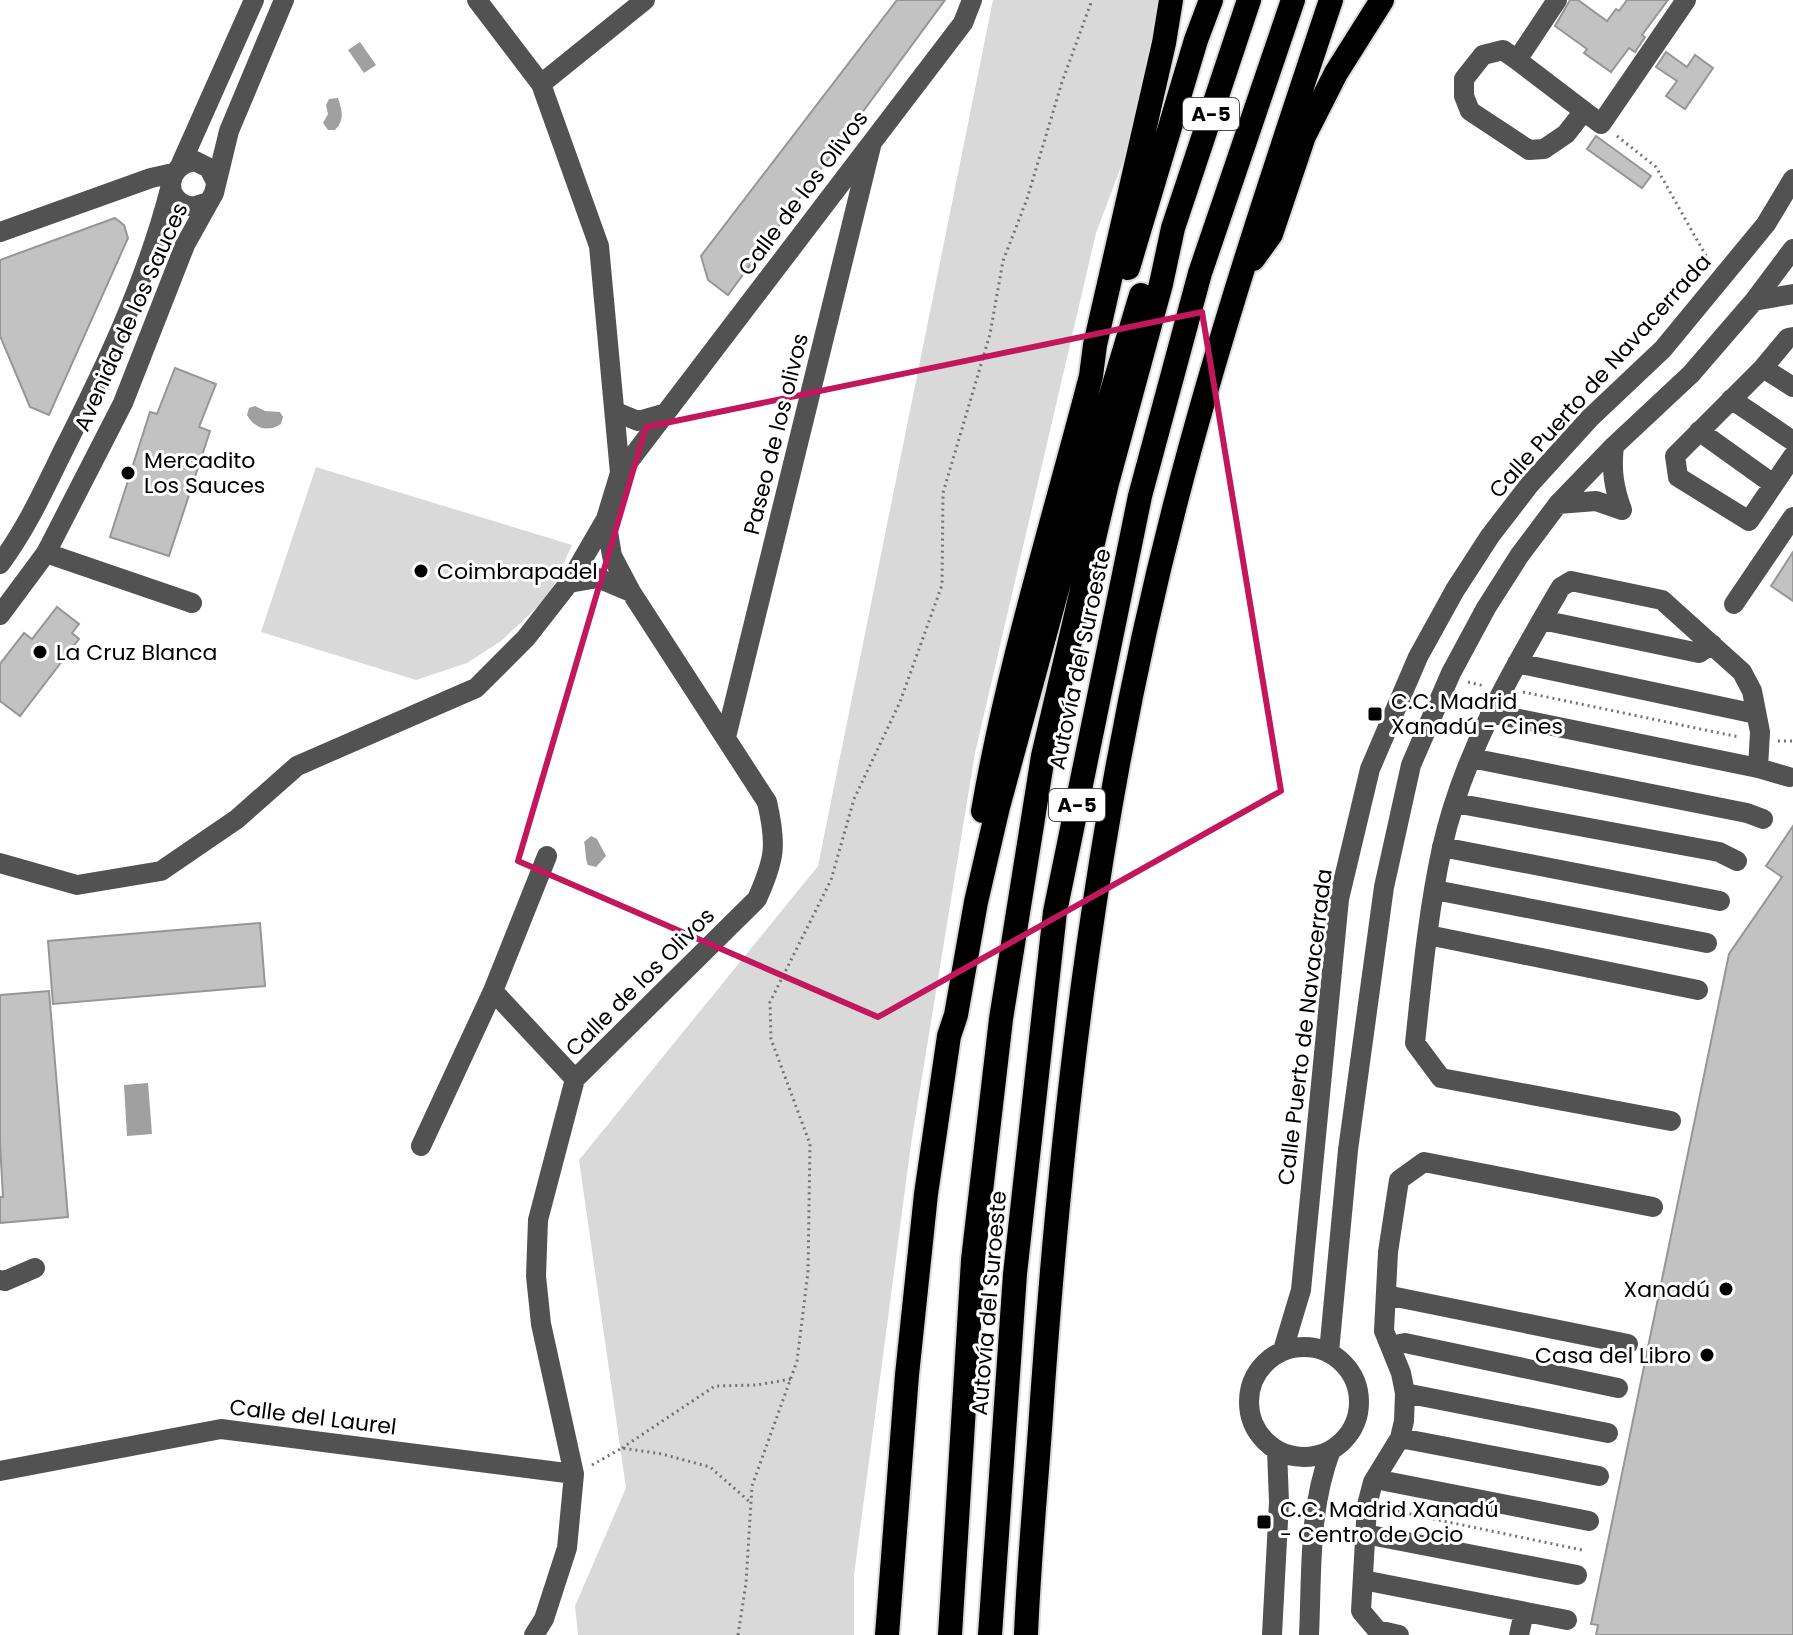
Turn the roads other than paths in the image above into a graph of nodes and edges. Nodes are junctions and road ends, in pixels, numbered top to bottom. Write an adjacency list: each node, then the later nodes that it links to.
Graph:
1 (254, 0): 18 (street, Avenida de los Sauces)
2 (284, 0): 20 (street, Avenida de los Sauces)
3 (477, 0): 15 (street)
4 (645, 0): 15 (street)
5 (972, 0): 17 (street, Calle de los Olivos)
6 (1171, 0): 29 (highway)
7 (1211, 0): 29 (highway)
8 (1249, 0): 21 (highway, Autovía del Suroeste / A-5)
9 (1293, 0): 102 (highway, Autovía del Suroeste / A-5)
10 (1331, 0): 24 (highway)
11 (1382, 0): 24 (highway)
12 (1557, 0): 14 (street)
13 (1686, 0): 16 (street)
14 (1517, 60): 16 (street); 16 (street)
15 (541, 84): 32 (street)
16 (1593, 117)
17 (872, 142): 33 (street, Calle de los Olivos); 55 (street, Paseo de los olivos)
18 (174, 176): 20 (street); 20 (street); 22 (street); 44 (street, Avenida de los Sauces)
19 (1793, 179): 81 (street, Calle Puerto de Navacerrada)
20 (212, 192): 43 (street, Avenida de los Sauces)
21 (1173, 228): 71 (highway); 101 (highway, Autovía del Suroeste / A-5)
22 (0, 232)
23 (1793, 249): 26 (street)
24 (1240, 278): 103 (highway)
25 (1793, 294): 26 (street)
26 (1754, 301): 36 (street)
27 (1793, 337): 28 (street)
28 (1763, 368): 30 (street); 31 (street)
29 (1091, 376): 71 (highway)
30 (1793, 387)
31 (1731, 399): 34 (street); 35 (street)
32 (616, 412): 33 (street); 38 (street)
33 (666, 413): 38 (street, Calle de los Olivos)
34 (1699, 431): 39 (street); 39 (street)
35 (1793, 441)
36 (1614, 446): 40 (street); 40 (street)
37 (1793, 456): 39 (street)
38 (620, 473): 42 (street)
39 (1773, 484)
40 (1558, 504): 82 (street)
41 (1793, 517): 48 (street)
42 (606, 519): 45 (street); 46 (street, Calle de los Olivos)
43 (46, 553): 47 (street); 49 (street, Avenida de los Sauces)
44 (0, 564)
45 (569, 583): 46 (street); 64 (street)
46 (631, 592): 55 (street, Calle de los Olivos)
47 (192, 603)
48 (1734, 604)
49 (0, 615)
50 (1542, 620): 51 (street); 51 (street); 52 (street)
51 (1712, 644): 54 (street)
52 (1517, 663): 53 (street); 54 (street)
53 (1490, 713): 56 (street); 57 (street)
54 (1756, 714): 57 (street)
55 (726, 737): 72 (street, Calle de los Olivos)
56 (1471, 758): 59 (street); 60 (street)
57 (1758, 768): 58 (street)
58 (1789, 777)
59 (1455, 803): 61 (street); 63 (street)
60 (1763, 819)
61 (1442, 847): 65 (street); 66 (street)
62 (547, 856): 70 (street)
63 (1737, 861)
64 (0, 863)
65 (1435, 890): 67 (street); 68 (street)
66 (1720, 901)
67 (1428, 935): 69 (street); 73 (street)
68 (1707, 943)
69 (1698, 990)
70 (493, 991): 72 (street); 74 (street)
71 (949, 1036): 100 (highway)
72 (575, 1079): 90 (street, Calle de los Olivos)
73 (1671, 1121)
74 (421, 1146)
75 (1653, 1207): 78 (street)
76 (35, 1268): 77 (street)
77 (0, 1280)
78 (1386, 1295): 79 (street); 80 (street)
79 (1628, 1344)
80 (1390, 1346): 83 (street); 84 (street)
81 (1283, 1350): 82 (street); 87 (street)
82 (1329, 1352): 88 (street)
83 (1618, 1388)
84 (1405, 1393): 85 (street); 86 (street)
85 (1608, 1433)
86 (1400, 1438): 91 (street); 92 (street)
87 (1277, 1450): 88 (street); 104 (street)
88 (1331, 1450): 105 (street)
89 (0, 1471): 90 (street, Calle del Laurel)
90 (580, 1471): 99 (street, Calle de los Olivos)
91 (1377, 1476): 93 (street); 94 (street)
92 (1599, 1476)
93 (1589, 1521)
94 (1365, 1534): 95 (street); 96 (street)
95 (1577, 1575)
96 (1363, 1580): 97 (street); 106 (street)
97 (1524, 1612): 98 (street); 107 (street)
98 (1567, 1620)
99 (534, 1635)
100 (887, 1635)
101 (950, 1635)
102 (990, 1635)
103 (1026, 1635)
104 (1272, 1635)
105 (1309, 1635)
106 (1399, 1635)
107 (1519, 1635)

